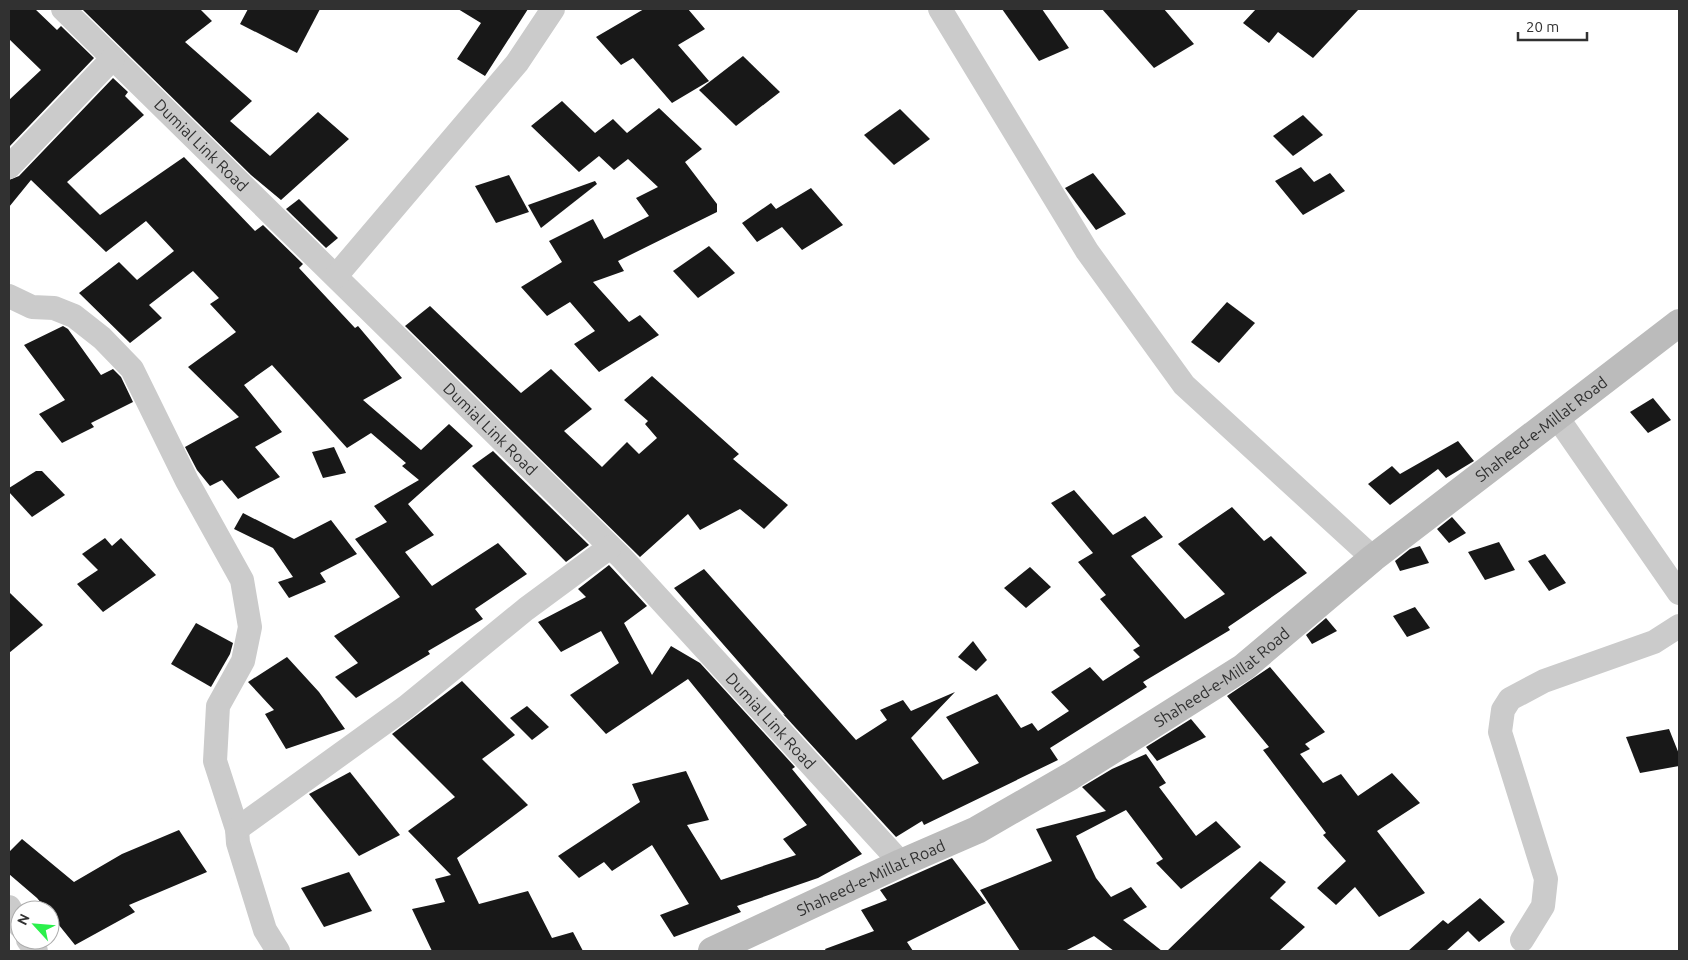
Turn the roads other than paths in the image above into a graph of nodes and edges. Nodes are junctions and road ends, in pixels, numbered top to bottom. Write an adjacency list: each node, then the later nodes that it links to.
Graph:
1 (63, 9): 4 (street, Dumial Link Road)
2 (553, 9): 6 (street)
3 (940, 9): 11 (street)
4 (113, 58): 5 (street); 6 (street, Dumial Link Road)
5 (9, 167)
6 (336, 276): 10 (street, Dumial Link Road)
7 (9, 296): 14 (street)
8 (1679, 323): 9 (main road, Shaheed-e-Millat Road)
9 (1557, 416): 11 (main road, Shaheed-e-Millat Road); 12 (street)
10 (610, 547): 14 (street); 15 (street, Dumial Link Road)
11 (1373, 558): 15 (main road, Shaheed-e-Millat Road)
12 (1679, 592)
13 (1679, 626): 16 (street)
14 (237, 829): 17 (street)
15 (901, 863): 18 (main road, Shaheed-e-Millat Road)
16 (1522, 940)
17 (278, 951)
18 (712, 951)

